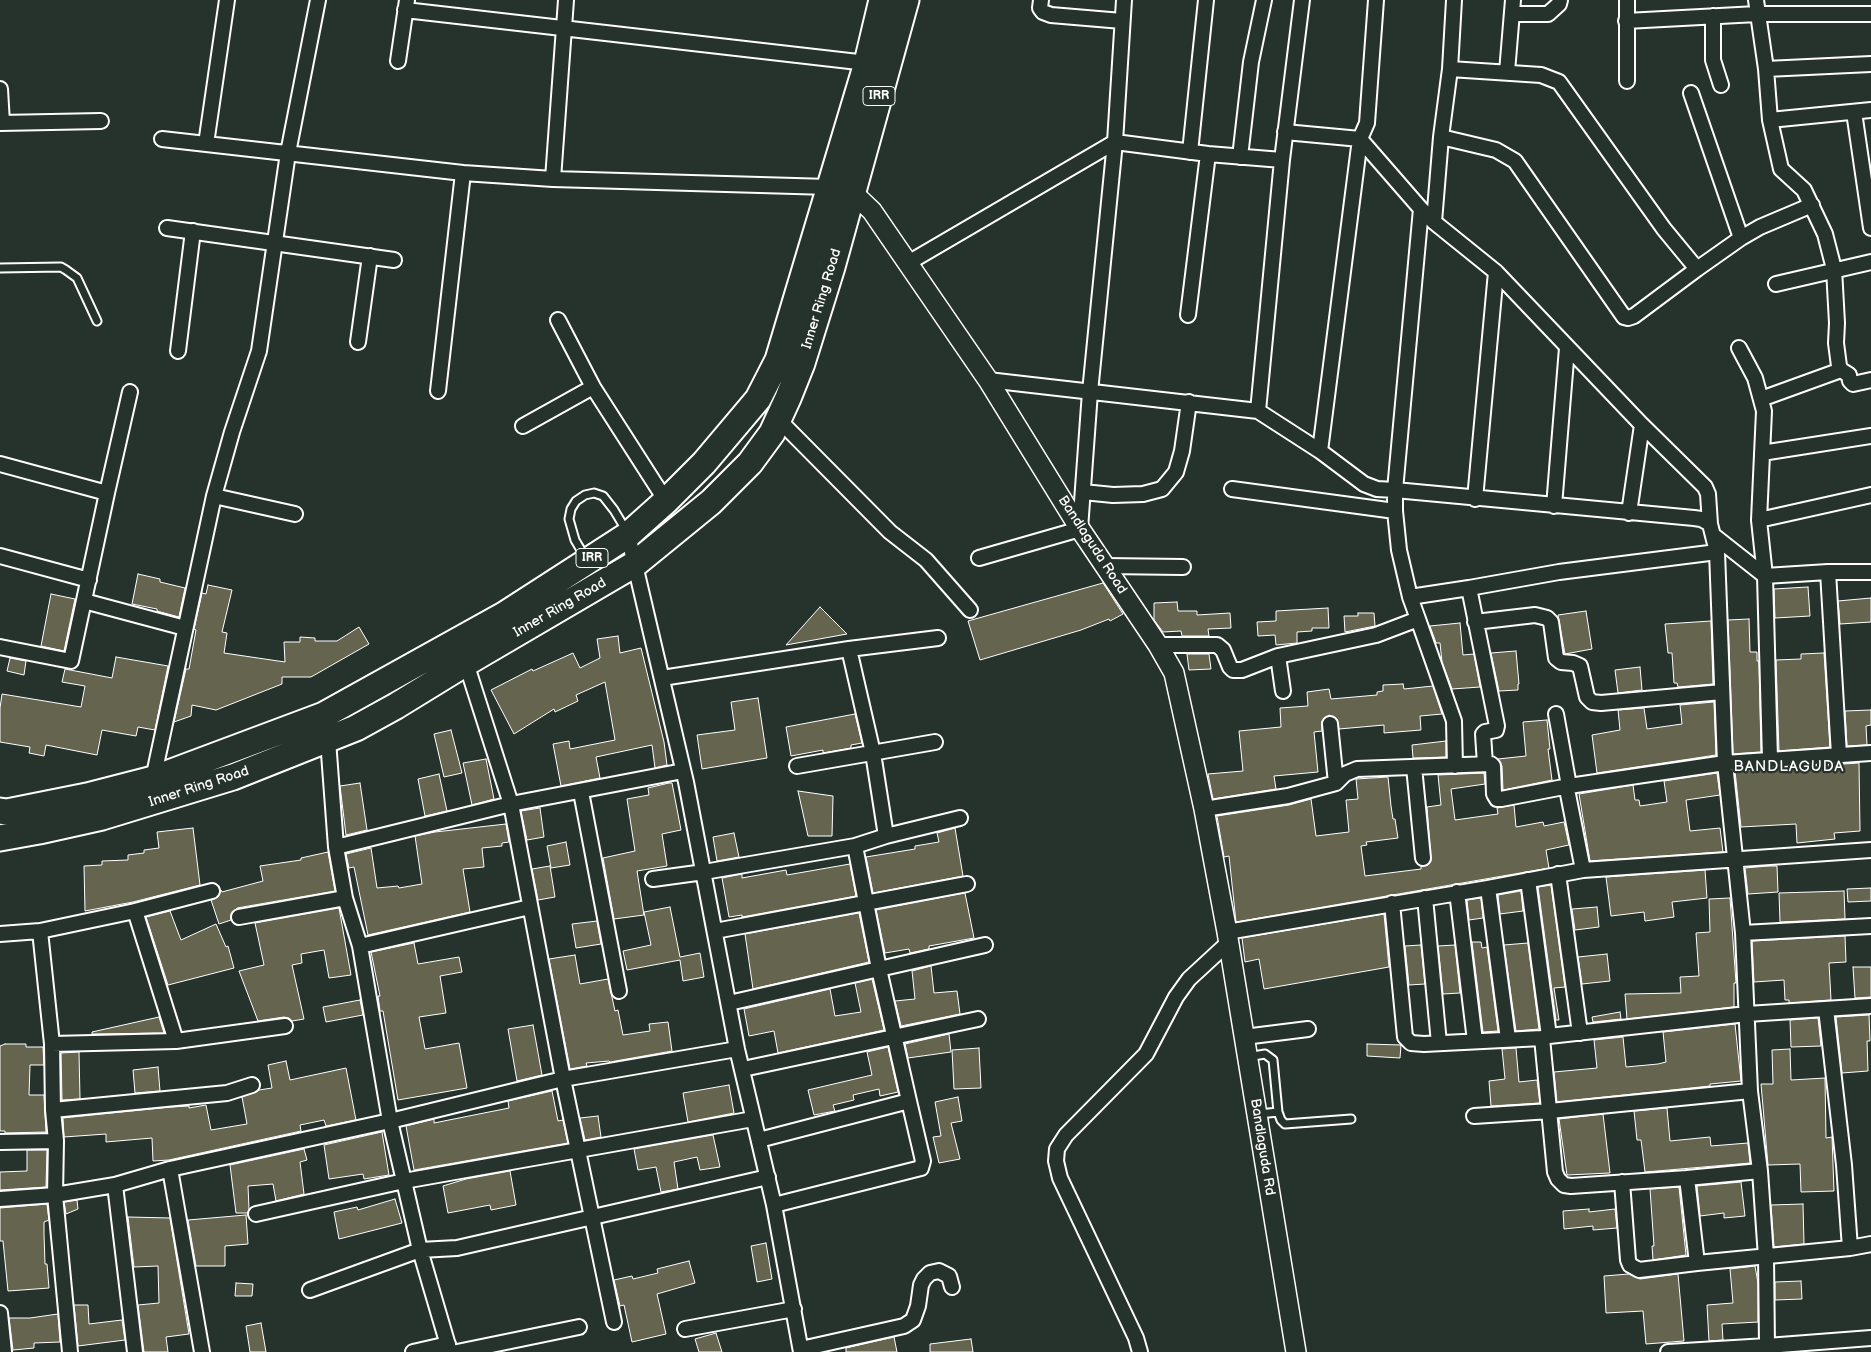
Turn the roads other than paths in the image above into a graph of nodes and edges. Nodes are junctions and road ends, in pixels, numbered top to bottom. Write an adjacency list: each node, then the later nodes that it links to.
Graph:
1 (228, 0): 44 (street)
2 (318, 0): 46 (street)
3 (566, 0): 23 (street)
4 (882, 0): 25 (highway, Inner Ring Road / IRR)
5 (906, 0): 52 (highway, Inner Ring Road / IRR)
6 (1040, 0): 21 (street)
7 (1124, 0): 21 (street)
8 (1206, 0): 45 (street)
9 (1264, 0): 48 (street)
10 (1302, 0): 39 (street)
11 (1376, 0): 42 (street)
12 (1454, 0): 27 (street)
13 (1560, 0): 16 (street)
14 (1628, 0): 22 (street)
15 (406, 5): 23 (street); 24 (street)
16 (1513, 7): 29 (street)
17 (1757, 7): 18 (street); 20 (street); 28 (street)
18 (1849, 7): 19 (street)
19 (1871, 14)
20 (1713, 16): 22 (street); 31 (street)
21 (1122, 21): 43 (street)
22 (1626, 21): 30 (street)
23 (564, 27): 25 (street); 51 (street)
24 (398, 61)
25 (868, 63): 52 (highway, Inner Ring Road / IRR)
26 (1871, 64): 28 (street)
27 (1450, 68): 29 (street); 40 (street)
28 (1766, 68): 36 (street)
29 (1507, 72): 66 (street)
30 (1627, 81)
31 (1720, 84)
32 (0, 90): 38 (street)
33 (1691, 93): 59 (street)
34 (1871, 110): 35 (street)
35 (1854, 112): 36 (street); 57 (street)
36 (1770, 120): 53 (street)
37 (101, 121): 38 (street)
38 (1, 123)
39 (1286, 132): 42 (street); 49 (street)
40 (1441, 137): 55 (street); 66 (street)
41 (162, 139): 44 (street)
42 (1360, 139): 54 (street); 91 (street)
43 (1115, 142): 45 (street); 64 (street); 83 (street)
44 (206, 144): 46 (street)
45 (1190, 152): 47 (street)
46 (288, 153): 50 (street); 60 (street)
47 (1208, 154): 48 (street); 70 (street)
48 (1240, 157): 49 (street)
49 (1282, 160): 86 (street)
50 (462, 173): 51 (street); 81 (street)
51 (553, 179): 52 (street)
52 (841, 189): 64 (street, Bandlaguda Road); 87 (highway, Inner Ring Road / IRR); 101 (highway, Inner Ring Road / IRR)
53 (1812, 205): 59 (street); 67 (street)
54 (1421, 209): 55 (street); 95 (street)
55 (1434, 222): 68 (street)
56 (167, 228): 58 (street)
57 (1871, 228)
58 (192, 231): 60 (street); 76 (street)
59 (1742, 238): 66 (street)
60 (275, 242): 61 (street); 99 (street)
61 (370, 256): 62 (street); 73 (street)
62 (394, 260)
63 (1871, 262): 67 (street)
64 (908, 264): 78 (street, Bandlaguda Road)
65 (0, 268): 72 (lane)
66 (1697, 269)
67 (1834, 270): 69 (street); 77 (street)
68 (1496, 272): 74 (street); 100 (street)
69 (1776, 284)
70 (1188, 315)
71 (558, 320): 80 (street)
72 (97, 321)
73 (358, 342)
74 (1567, 348): 88 (street); 102 (street)
75 (1739, 348): 84 (street)
76 (178, 352)
77 (1841, 370): 79 (street); 84 (street)
78 (988, 380): 83 (street); 107 (street, Bandlaguda Road)
79 (1871, 380)
80 (593, 387): 89 (street); 101 (street)
81 (438, 390)
82 (130, 392): 97 (street)
83 (1090, 392): 85 (street); 96 (street)
84 (1761, 399): 92 (street)
85 (1188, 402): 86 (street); 96 (street)
86 (1258, 412): 91 (street)
87 (778, 419): 114 (highway, Inner Ring Road / IRR); 124 (street)
88 (1642, 425): 104 (street); 108 (street)
89 (523, 426)
90 (1871, 436): 92 (street)
91 (1320, 451): 95 (street)
92 (1762, 453): 106 (street)
93 (0, 464): 97 (street)
94 (1232, 489): 103 (street)
95 (1395, 490): 100 (street); 103 (street)
96 (1083, 492): 107 (street)
97 (107, 493): 120 (street)
98 (1871, 495): 106 (street)
99 (214, 496): 105 (street); 127 (street)
100 (1475, 499): 102 (street)
101 (666, 500): 109 (highway, Inner Ring Road / IRR)
102 (1554, 506): 104 (street)
103 (1395, 511): 122 (street)
104 (1629, 513): 108 (street)
105 (296, 514)
106 (1759, 520): 119 (street)
107 (1080, 529): 112 (street); 115 (street, Bandlaguda Road)
108 (1712, 530): 110 (street); 119 (street)
109 (628, 535): 113 (highway, Inner Ring Road / IRR); 113 (lane); 114 (street)
110 (1716, 552): 121 (street); 136 (street)
111 (0, 556): 120 (street)
112 (979, 558)
113 (588, 561): 151 (highway, Inner Ring Road / IRR)
114 (635, 564): 133 (highway, Inner Ring Road / IRR); 134 (street)
115 (1105, 566): 116 (street); 129 (street, Bandlaguda Road)
116 (1183, 567)
117 (1828, 572): 118 (street); 119 (street); 143 (street)
118 (1871, 572)
119 (1765, 576): 144 (street)
120 (89, 580): 123 (street)
121 (1469, 588): 122 (street); 126 (street)
122 (1410, 597): 125 (street)
123 (84, 601): 127 (street); 130 (street)
124 (970, 610)
125 (1418, 619): 132 (street); 148 (street)
126 (1476, 622): 136 (street); 146 (street)
127 (186, 628): 151 (street)
128 (938, 638): 131 (street)
129 (1158, 645): 132 (street); 157 (street, Bandlaguda Road)
130 (0, 647)
131 (849, 649): 134 (street); 141 (street)
132 (1278, 656): 135 (street)
133 (466, 663): 139 (highway, Inner Ring Road / IRR); 155 (street)
134 (662, 678): 150 (street)
135 (1283, 690)
136 (1722, 692): 145 (street)
137 (1556, 714): 153 (street)
138 (1330, 724): 152 (street)
139 (328, 740): 156 (highway, Inner Ring Road / IRR); 163 (street)
140 (935, 742): 141 (street)
141 (873, 753): 147 (street); 160 (street)
142 (1871, 753): 143 (street)
143 (1839, 755): 144 (street)
144 (1770, 759): 145 (street)
145 (1725, 762): 153 (street); 166 (street)
146 (1485, 764): 148 (street); 153 (street)
147 (797, 766)
148 (1455, 766): 149 (street)
149 (1414, 767): 152 (street); 165 (street)
150 (683, 771): 154 (street); 168 (street)
151 (153, 778): 156 (highway, Inner Ring Road / IRR)
152 (1336, 783): 157 (street)
153 (1569, 786): 167 (street)
154 (581, 792): 155 (street); 192 (street)
155 (511, 804): 163 (street); 180 (street)
156 (89, 808): 158 (highway, Inner Ring Road / IRR); 161 (highway, Inner Ring Road / IRR)
157 (1204, 809): 188 (street, Bandlaguda Road)
158 (0, 811)
159 (960, 818): 160 (street)
160 (886, 836): 162 (street)
161 (0, 838)
162 (855, 846): 168 (street); 178 (street)
163 (336, 847): 176 (street)
164 (1871, 850): 166 (street)
165 (1423, 858)
166 (1736, 859): 167 (street); 186 (street)
167 (1583, 870): 169 (street)
168 (704, 872): 170 (street); 185 (street)
169 (1558, 874): 171 (street); 200 (street)
170 (652, 879)
171 (1528, 880): 173 (street); 203 (street)
172 (967, 884): 178 (street)
173 (1488, 888): 175 (street); 204 (street)
174 (212, 891): 181 (street)
175 (1457, 892): 177 (street); 206 (street)
176 (345, 898): 182 (street); 190 (street)
177 (1425, 898): 179 (street); 207 (street)
178 (867, 903): 185 (street); 191 (street)
179 (1392, 903): 188 (street); 207 (street)
180 (530, 907): 190 (street); 212 (street)
181 (135, 911): 184 (street); 205 (street)
182 (239, 917)
183 (1871, 926): 186 (street)
184 (40, 931): 187 (street); 208 (street)
185 (715, 931): 193 (street)
186 (1743, 933): 196 (street)
187 (0, 934)
188 (1227, 937): 202 (street, Bandlaguda Rd); 261 (street)
189 (985, 945): 191 (street)
190 (360, 946): 223 (street)
191 (878, 969): 193 (street); 201 (street)
192 (619, 991)
193 (729, 1003): 209 (street)
194 (1871, 1006): 195 (street)
195 (1826, 1009): 196 (street); 241 (street)
196 (1747, 1014): 200 (street); 214 (street)
197 (978, 1019): 201 (street)
198 (285, 1026): 205 (street)
199 (1308, 1029): 202 (street)
200 (1580, 1033): 203 (street)
201 (895, 1037): 211 (street); 215 (street)
202 (1244, 1037): 210 (street, Bandlaguda Rd)
203 (1545, 1037): 204 (street); 217 (street)
204 (1508, 1040): 206 (street)
205 (176, 1041): 208 (street)
206 (1475, 1041): 207 (street)
207 (1439, 1043)
208 (52, 1044): 216 (street)
209 (737, 1049): 211 (street); 212 (street)
210 (1247, 1057): 218 (lane); 219 (street, Bandlaguda Rd)
211 (743, 1069): 221 (street)
212 (563, 1079): 223 (street); 227 (street)
213 (252, 1085): 216 (street)
214 (1750, 1091): 217 (street); 229 (street)
215 (909, 1101): 224 (street); 237 (street)
216 (53, 1110): 225 (street)
217 (1550, 1111): 220 (street); 233 (street)
218 (1278, 1112): 219 (lane); 222 (lane)
219 (1256, 1115): 262 (street, Bandlaguda Rd)
220 (1474, 1116)
221 (753, 1119): 224 (street); 227 (street)
222 (1351, 1119)
223 (390, 1121): 228 (street); 232 (street)
224 (759, 1140): 230 (street)
225 (56, 1141): 226 (street); 235 (street)
226 (0, 1142)
227 (578, 1150): 232 (street); 239 (street)
228 (170, 1169): 234 (street); 259 (street)
229 (1760, 1171): 231 (street); 243 (street)
230 (768, 1177): 237 (street); 239 (street)
231 (1687, 1178): 233 (street); 244 (street)
232 (404, 1182): 238 (street); 242 (street)
233 (1622, 1182): 244 (street)
234 (115, 1185): 235 (street); 258 (street)
235 (55, 1195): 236 (street); 257 (street)
236 (0, 1199)
237 (774, 1205): 247 (street)
238 (256, 1214)
239 (592, 1217): 242 (street); 249 (street)
240 (1871, 1244): 241 (street)
241 (1850, 1248): 243 (street)
242 (420, 1250): 246 (street); 253 (street)
243 (1766, 1257): 244 (street); 254 (street)
244 (1697, 1263)
245 (952, 1287): 255 (street)
246 (310, 1290)
247 (794, 1309): 251 (street); 255 (street)
248 (0, 1313): 256 (street)
249 (614, 1322)
250 (579, 1327): 253 (street)
251 (685, 1329)
252 (1871, 1338): 254 (street)
253 (452, 1349): 260 (street)
254 (1768, 1349): 263 (street)
255 (801, 1351)
256 (4, 1352)
257 (70, 1352)
258 (135, 1352)
259 (202, 1352)
260 (413, 1352)
261 (1140, 1352)
262 (1296, 1352)
263 (1668, 1352)

